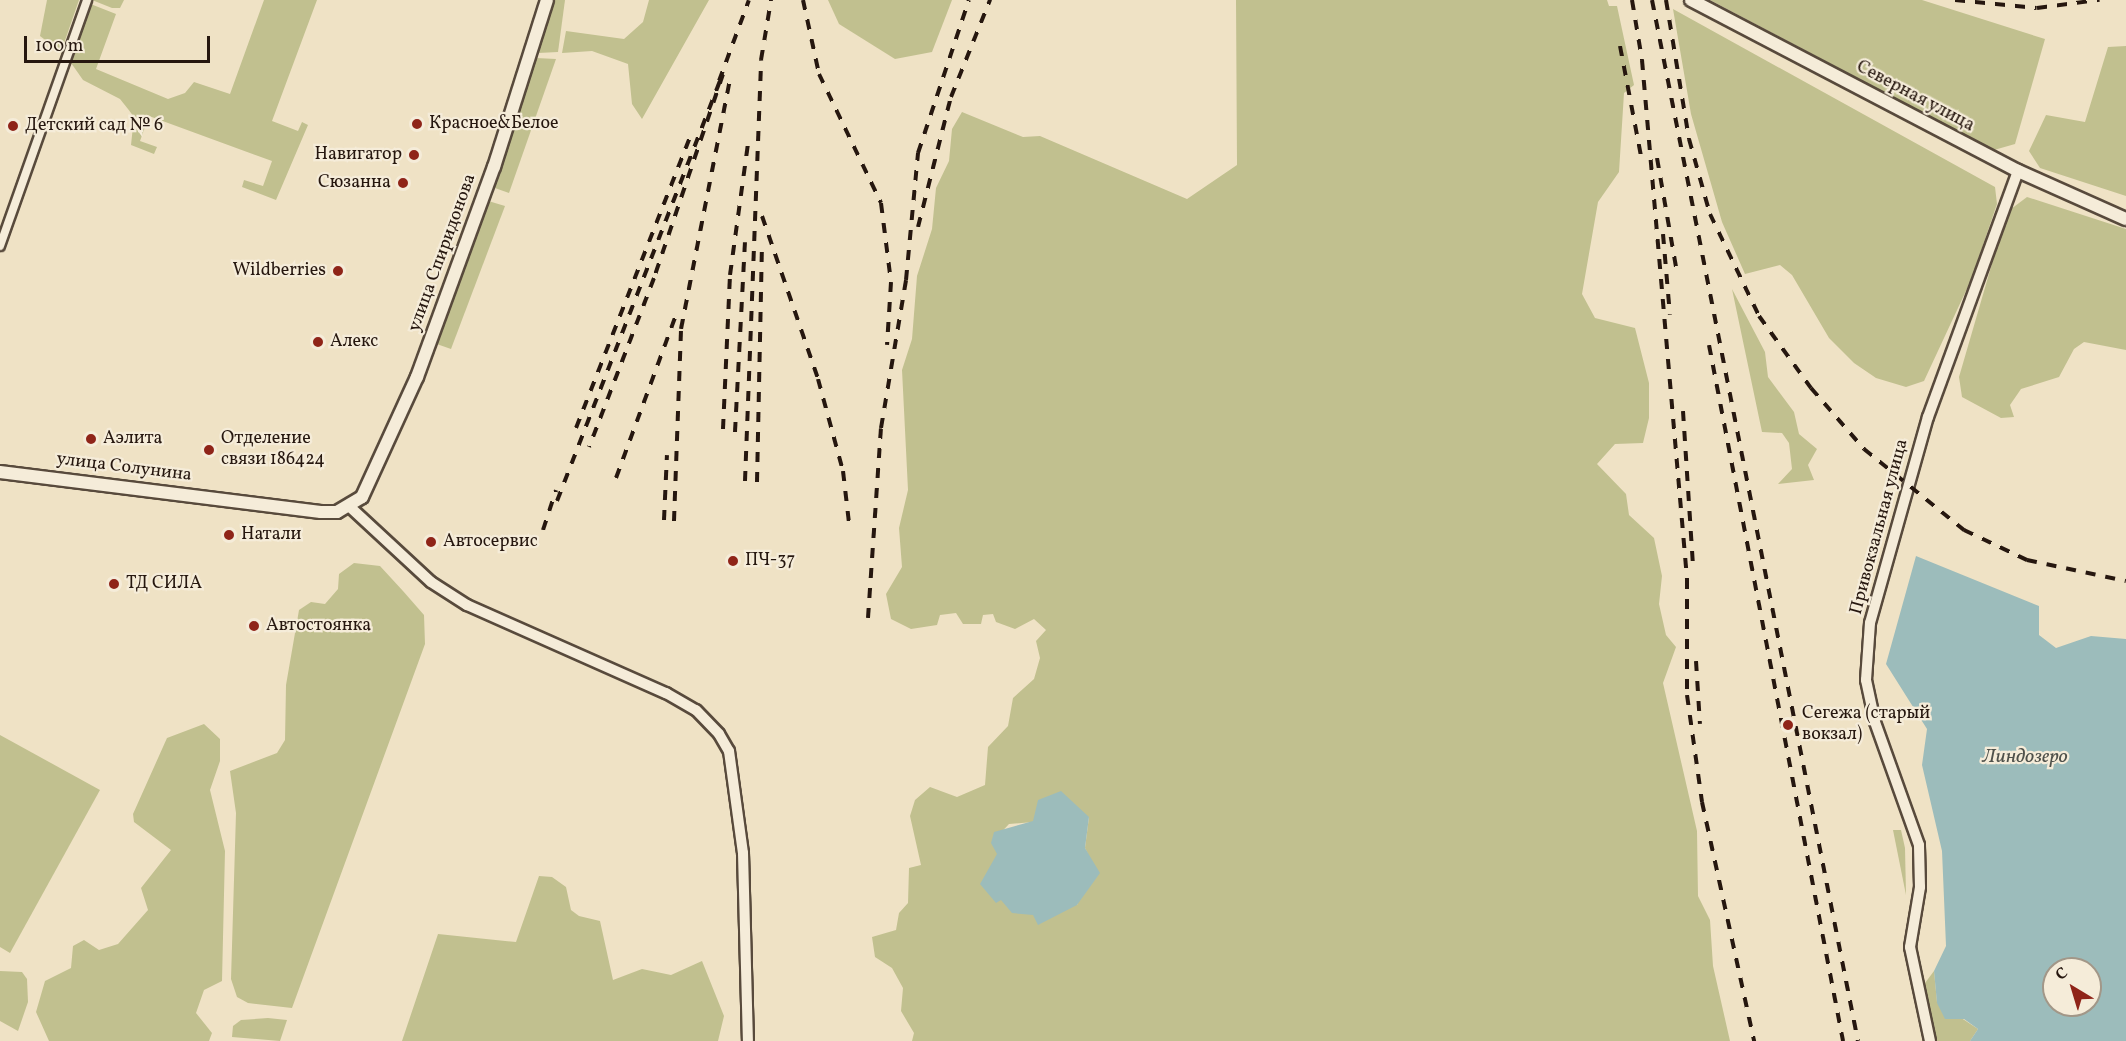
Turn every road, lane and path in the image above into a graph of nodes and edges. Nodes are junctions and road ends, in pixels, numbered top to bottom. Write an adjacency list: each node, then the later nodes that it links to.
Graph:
1 (87, 0): 6 (street)
2 (547, 0): 8 (street, улица Спиридонова)
3 (1691, 0): 4 (street, Северная улица)
4 (2018, 171): 5 (street, Северная улица); 10 (street, Привокзальная улица)
5 (2126, 219)
6 (0, 246)
7 (0, 472): 8 (street, улица Солунина)
8 (350, 507): 9 (street)
9 (748, 1041)
10 (1930, 1041)

